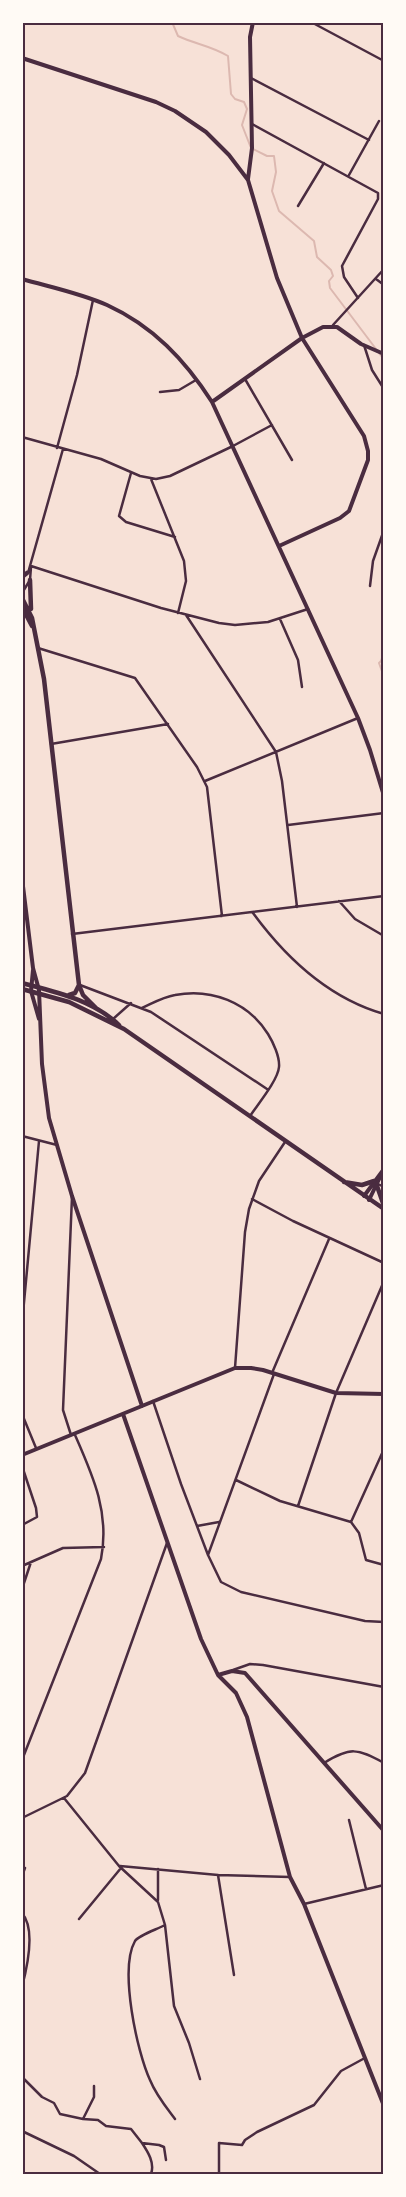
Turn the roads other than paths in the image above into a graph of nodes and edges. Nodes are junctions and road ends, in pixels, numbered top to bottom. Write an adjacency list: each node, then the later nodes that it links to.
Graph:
1 (253, 22): 5 (street)
2 (311, 22): 4 (street)
3 (22, 58): 11 (street)
4 (384, 61)
5 (251, 78): 7 (street); 8 (street)
6 (379, 121): 8 (street)
7 (251, 123): 9 (street); 11 (street)
8 (369, 140): 10 (street)
9 (324, 163): 10 (street); 12 (street)
10 (349, 176): 17 (street)
11 (248, 180): 20 (street)
12 (298, 206)
13 (384, 269): 14 (street)
14 (376, 278): 16 (street); 17 (street)
15 (22, 279): 18 (street)
16 (384, 285)
17 (358, 298): 19 (street)
18 (93, 300): 23 (street); 31 (street)
19 (333, 326): 20 (street); 21 (street)
20 (302, 338): 24 (street); 38 (street)
21 (364, 345): 22 (street); 25 (street)
22 (383, 353)
23 (197, 379): 26 (street); 27 (street)
24 (245, 379): 27 (street); 28 (street)
25 (384, 389)
26 (160, 392)
27 (212, 402): 30 (street)
28 (272, 425): 30 (street); 33 (street)
29 (22, 437): 31 (street)
30 (233, 446): 35 (street); 38 (street)
31 (57, 448): 32 (street)
32 (63, 449): 34 (street); 39 (street)
33 (292, 460)
34 (131, 472): 35 (street); 37 (street)
35 (151, 479): 37 (street)
36 (384, 530): 43 (street)
37 (175, 537): 48 (street)
38 (279, 546): 47 (street)
39 (31, 566): 40 (street); 41 (street); 48 (street)
40 (25, 575): 42 (street)
41 (30, 580): 44 (street); 50 (main road)
42 (22, 581)
43 (370, 586)
44 (22, 593)
45 (22, 598): 50 (main road)
46 (22, 607): 52 (main road)
47 (308, 609): 51 (street); 55 (street)
48 (178, 613): 49 (street)
49 (186, 615): 51 (street); 58 (street)
50 (32, 618): 52 (main road)
51 (280, 619): 54 (street)
52 (35, 632): 53 (main road)
53 (38, 648): 56 (street); 57 (main road)
54 (302, 687)
55 (358, 718): 58 (street); 60 (street)
56 (168, 724): 57 (street); 59 (street)
57 (50, 744): 69 (main road)
58 (276, 752): 59 (street); 62 (street)
59 (205, 781): 68 (street)
60 (384, 796)
61 (384, 813): 62 (street)
62 (287, 825): 66 (street)
63 (22, 878): 71 (street)
64 (384, 896): 65 (street)
65 (339, 901): 66 (street); 70 (street)
66 (297, 906): 67 (street)
67 (252, 912): 68 (street); 83 (street)
68 (222, 916): 69 (street)
69 (72, 934): 74 (main road)
70 (384, 936)
71 (33, 968): 73 (street); 75 (street)
72 (22, 982): 73 (main road)
73 (30, 985): 75 (main road); 77 (street)
74 (79, 985): 79 (main road); 80 (street); 81 (main road)
75 (38, 986): 78 (street); 79 (main road)
76 (22, 989): 77 (main road)
77 (31, 991): 78 (main road); 85 (street)
78 (39, 993): 85 (street); 86 (main road)
79 (68, 995): 81 (main road)
80 (131, 1003): 82 (street); 84 (street)
81 (96, 1008): 84 (main road)
82 (142, 1008): 87 (street); 87 (street)
83 (384, 1014)
84 (113, 1018): 86 (main road)
85 (40, 1020): 92 (street)
86 (124, 1029): 88 (main road)
87 (267, 1090): 88 (street)
88 (250, 1118): 91 (main road)
89 (22, 1136): 90 (street)
90 (39, 1141): 92 (street); 105 (street)
91 (285, 1142): 94 (main road); 99 (street)
92 (57, 1145): 97 (street)
93 (384, 1170): 95 (street)
94 (342, 1182): 95 (main road); 98 (main road)
95 (377, 1184): 96 (street); 98 (street); 100 (street); 101 (main road)
96 (384, 1187)
97 (72, 1196): 111 (street); 114 (street)
98 (364, 1196): 100 (main road)
99 (252, 1199): 102 (street); 106 (street)
100 (369, 1200): 101 (main road)
101 (384, 1208)
102 (329, 1239): 103 (street); 107 (street)
103 (384, 1263)
104 (384, 1281): 108 (street)
105 (22, 1324)
106 (235, 1368): 107 (street); 110 (street)
107 (273, 1373): 108 (street); 119 (street)
108 (336, 1393): 109 (street); 120 (street)
109 (384, 1394)
110 (153, 1401): 111 (street); 124 (street)
111 (142, 1406): 113 (street)
112 (22, 1414): 116 (street)
113 (123, 1414): 114 (street); 125 (street)
114 (73, 1436): 116 (street); 126 (street)
115 (384, 1449): 122 (street)
116 (36, 1450): 117 (street)
117 (22, 1455)
118 (22, 1466): 123 (street)
119 (236, 1480): 120 (street); 121 (street)
120 (298, 1506): 122 (street)
121 (219, 1522): 124 (street); 127 (street)
122 (351, 1522): 129 (street)
123 (22, 1526)
124 (197, 1526): 127 (street)
125 (168, 1542): 134 (street); 139 (street)
126 (104, 1547): 128 (street); 136 (street)
127 (208, 1556): 132 (street)
128 (31, 1562): 130 (street); 131 (street)
129 (384, 1565)
130 (22, 1566)
131 (22, 1589)
132 (384, 1622)
133 (232, 1671): 134 (street); 135 (street); 137 (street)
134 (218, 1675): 148 (street)
135 (384, 1687)
136 (22, 1760)
137 (324, 1763): 138 (street); 142 (street)
138 (384, 1763)
139 (64, 1798): 140 (street); 143 (street)
140 (22, 1818)
141 (349, 1820): 150 (street)
142 (384, 1832)
143 (120, 1867): 145 (street); 151 (street); 154 (street)
144 (24, 1868): 147 (street)
145 (158, 1870): 146 (street); 151 (street)
146 (218, 1875): 148 (street); 156 (street)
147 (22, 1876)
148 (290, 1878): 152 (street)
149 (384, 1885): 150 (street)
150 (366, 1889): 152 (street)
151 (158, 1902): 155 (street)
152 (304, 1904): 158 (street)
153 (22, 1913): 157 (street)
154 (79, 1919)
155 (165, 1925): 160 (street); 163 (street)
156 (234, 1974)
157 (22, 1987)
158 (363, 2059): 162 (street); 170 (street)
159 (22, 2077): 164 (street)
160 (200, 2079)
161 (94, 2086): 164 (street)
162 (384, 2106)
163 (175, 2119)
164 (83, 2120): 166 (street)
165 (22, 2130): 168 (street)
166 (142, 2143): 167 (street); 169 (street)
167 (166, 2160)
168 (100, 2174)
169 (151, 2174)
170 (219, 2174)

